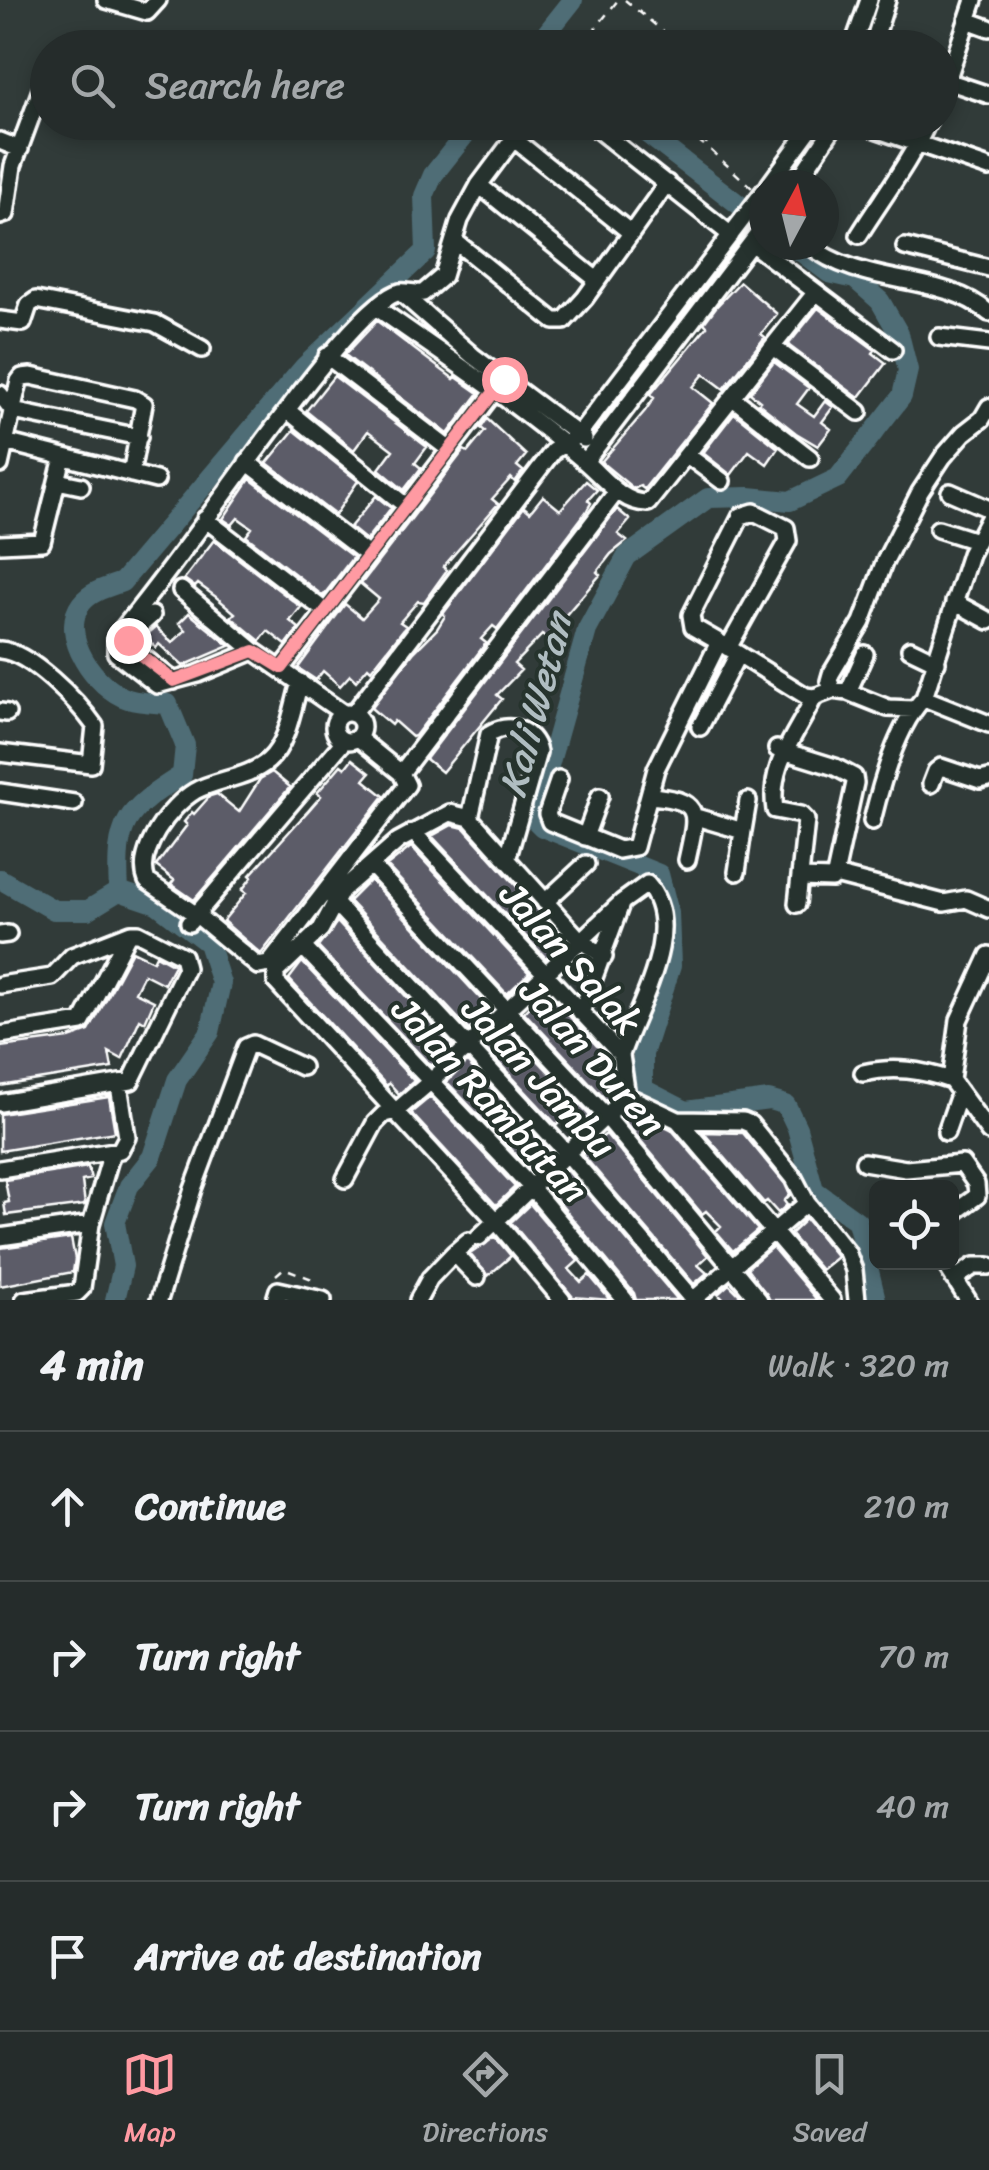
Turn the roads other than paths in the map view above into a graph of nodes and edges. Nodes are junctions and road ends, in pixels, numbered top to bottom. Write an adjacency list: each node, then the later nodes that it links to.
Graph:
1 (106, 0): 2 (street)
2 (158, 0)
3 (870, 0): 8 (street)
4 (887, 0): 9 (street)
5 (974, 0): 6 (street)
6 (967, 20): 7 (street); 10 (street)
7 (989, 28)
8 (859, 30)
9 (878, 30)
10 (959, 43)
11 (959, 90): 12 (street)
12 (989, 95)
13 (30, 120): 23 (street)
14 (513, 140): 28 (street)
15 (515, 140): 32 (street)
16 (611, 140): 27 (street)
17 (802, 140): 25 (street)
18 (824, 140): 26 (street)
19 (904, 140): 22 (street)
20 (920, 140): 22 (street)
21 (0, 141): 23 (street)
22 (918, 145): 24 (street); 33 (street)
23 (20, 149): 30 (street)
24 (989, 168)
25 (779, 170)
26 (804, 170)
27 (666, 183): 31 (street); 32 (street)
28 (479, 185): 34 (street); 42 (street)
29 (749, 210): 31 (street)
30 (0, 216)
31 (734, 231): 37 (street)
32 (631, 233): 42 (street)
33 (859, 235)
34 (456, 242): 42 (street); 43 (street)
35 (749, 245): 40 (street)
36 (905, 247): 41 (street)
37 (720, 249): 40 (street); 62 (street)
38 (783, 260): 44 (street)
39 (831, 260): 46 (street)
40 (737, 261): 63 (street)
41 (989, 268)
42 (597, 280)
43 (400, 292): 45 (street); 54 (street)
44 (816, 292): 50 (street); 52 (street)
45 (377, 308): 53 (street); 54 (street)
46 (989, 313)
47 (0, 320): 51 (street)
48 (939, 337): 49 (street)
49 (989, 343)
50 (773, 347): 56 (street); 60 (street)
51 (202, 349)
52 (893, 350)
53 (327, 356): 58 (street); 64 (street)
54 (499, 385): 62 (street); 64 (street)
55 (0, 394): 59 (street)
56 (733, 398): 66 (street); 68 (street)
57 (989, 407): 100 (street)
58 (287, 410): 69 (street); 78 (street)
59 (13, 411): 61 (street); 61 (street); 65 (street)
60 (858, 412)
61 (139, 437): 71 (street)
62 (572, 440): 63 (street); 70 (street); 103 (street)
63 (596, 448): 70 (street)
64 (450, 450): 78 (street)
65 (2, 454): 67 (street)
66 (687, 456): 74 (street); 76 (street)
67 (63, 457): 71 (street); 73 (street)
68 (810, 458)
69 (247, 462): 81 (street); 85 (street)
70 (585, 462): 76 (street)
71 (131, 474): 72 (street)
72 (156, 480)
73 (57, 481): 75 (street); 84 (street)
74 (722, 482)
75 (81, 486)
76 (617, 491): 109 (street)
77 (950, 492): 79 (street)
78 (406, 506): 85 (street)
79 (989, 509)
80 (989, 518): 83 (street)
81 (205, 519): 88 (street); 98 (street)
82 (938, 529): 83 (street)
83 (976, 541): 87 (street)
84 (0, 544)
85 (368, 555): 88 (street)
86 (182, 590): 94 (street)
87 (954, 602): 90 (street); 96 (street)
88 (326, 611): 97 (street)
89 (152, 616): 98 (street)
90 (989, 620)
91 (729, 648): 91 (street); 101 (street); 105 (street); 115 (street)
92 (910, 648): 96 (street)
93 (0, 650): 108 (street)
94 (254, 651): 97 (street); 98 (street)
95 (866, 654): 100 (street)
96 (937, 662): 102 (street)
97 (282, 668): 99 (street)
98 (174, 681)
99 (300, 682): 103 (street); 136 (street)
100 (841, 691): 101 (street); 102 (street)
101 (814, 697): 107 (street)
102 (918, 704): 104 (street); 120 (street)
103 (348, 714): 106 (street); 106 (street)
104 (989, 724)
105 (700, 728)
106 (351, 739): 109 (street); 136 (street)
107 (779, 749): 129 (street); 130 (street)
108 (0, 753)
109 (401, 773): 136 (street)
110 (989, 778): 112 (street)
111 (559, 780): 123 (street)
112 (932, 784)
113 (0, 792): 116 (street)
114 (600, 796): 123 (street)
115 (649, 796): 118 (street); 123 (street)
116 (74, 802)
117 (748, 802): 121 (street)
118 (696, 817): 121 (street); 125 (street)
119 (470, 818): 122 (street); 124 (street); 124 (street)
120 (872, 821)
121 (743, 831): 128 (street)
122 (413, 832): 127 (street); 142 (street, Jalan Salak)
123 (585, 837)
124 (506, 860): 132 (street)
125 (687, 860)
126 (586, 864): 132 (street)
127 (371, 865): 131 (street); 144 (street, Jalan Duren)
128 (737, 872)
129 (836, 875): 130 (street); 135 (street)
130 (800, 878): 134 (street)
131 (334, 902): 139 (street); 147 (street, Jalan Jambu)
132 (545, 902): 138 (street)
133 (622, 902): 138 (street); 141 (street); 148 (street)
134 (797, 904)
135 (989, 909)
136 (193, 920)
137 (126, 938): 143 (street); 146 (street); 152 (street)
138 (580, 940): 141 (street); 142 (street)
139 (304, 948): 151 (street, Jalan Rambutan); 156 (street)
140 (989, 955): 153 (street)
141 (604, 957): 145 (street)
142 (544, 974): 144 (street); 145 (street, Jalan Salak)
143 (0, 986)
144 (506, 1009): 147 (street); 157 (street, Jalan Duren)
145 (581, 1012): 148 (street, Jalan Salak)
146 (0, 1035)
147 (466, 1046): 151 (street); 162 (street, Jalan Jambu)
148 (621, 1054): 154 (street, Jalan Salak)
149 (302, 1067): 181 (street)
150 (863, 1072): 153 (street)
151 (430, 1082): 156 (street); 166 (street, Jalan Rambutan)
152 (119, 1085): 155 (street); 161 (street)
153 (956, 1086): 159 (street); 160 (street)
154 (627, 1096): 157 (street); 158 (street, Jalan Salak)
155 (0, 1103)
156 (396, 1112): 165 (street); 169 (street)
157 (605, 1115): 162 (street); 175 (street, Jalan Duren)
158 (678, 1120): 167 (street); 171 (street, Jalan Salak)
159 (946, 1132)
160 (989, 1132)
161 (112, 1152): 164 (street); 170 (street)
162 (566, 1152): 166 (street); 186 (street, Jalan Jambu)
163 (864, 1162): 168 (street)
164 (0, 1169)
165 (345, 1179)
166 (531, 1187): 169 (street); 185 (street, Jalan Rambutan)
167 (807, 1203): 171 (street); 189 (street)
168 (959, 1209)
169 (496, 1220): 173 (street); 184 (street)
170 (90, 1224): 172 (street); 180 (street)
171 (773, 1232): 175 (street); 188 (street, Jalan Salak)
172 (0, 1237)
173 (454, 1253): 177 (street); 183 (street)
174 (989, 1266): 178 (street)
175 (731, 1268): 186 (street); 187 (street, Jalan Duren)
176 (949, 1270): 178 (street)
177 (477, 1277)
178 (954, 1279): 190 (street)
179 (276, 1295): 182 (street)
180 (24, 1300)
181 (159, 1300)
182 (322, 1300)
183 (418, 1300)
184 (562, 1300)
185 (625, 1300)
186 (693, 1300)
187 (759, 1300)
188 (832, 1300)
189 (858, 1300)
190 (968, 1300)

